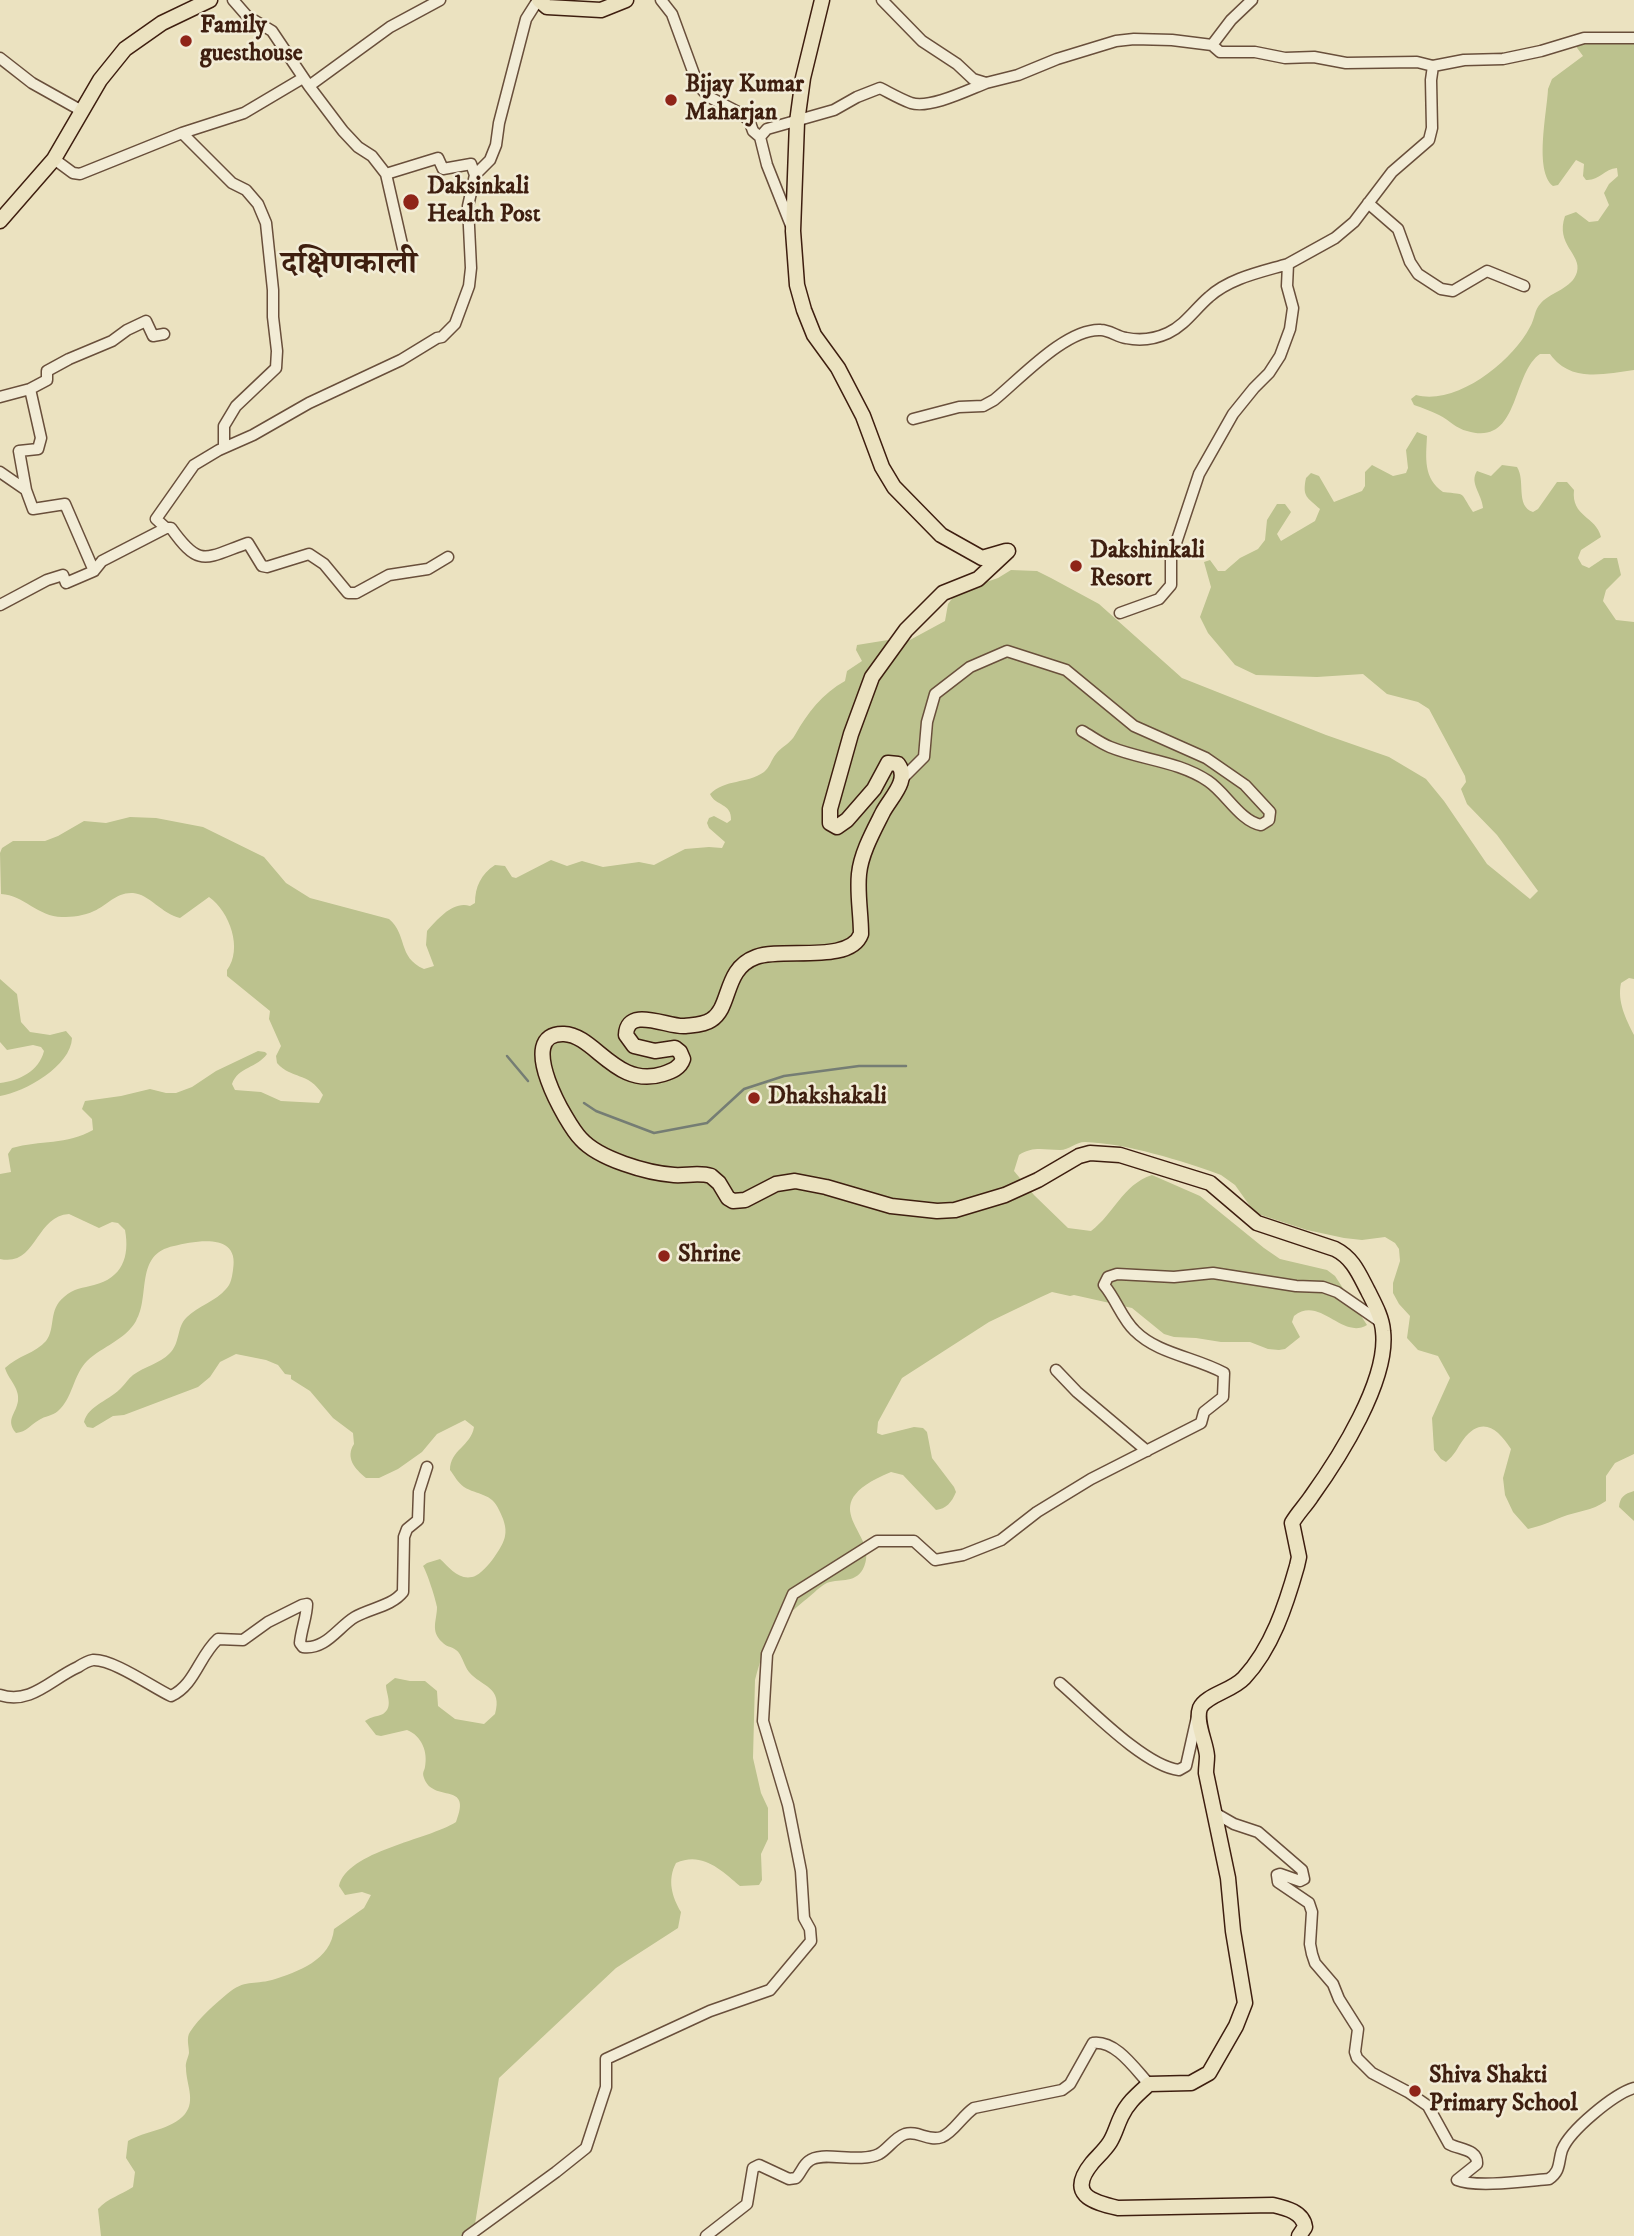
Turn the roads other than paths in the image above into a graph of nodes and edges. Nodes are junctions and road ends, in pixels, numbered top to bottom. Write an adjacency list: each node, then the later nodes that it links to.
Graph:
1 (210, 0): 16 (main road)
2 (233, 0): 14 (street)
3 (440, 0): 14 (street)
4 (538, 0): 5 (main road); 22 (street)
5 (626, 0)
6 (661, 0): 19 (street)
7 (822, 0): 17 (main road)
8 (882, 0): 15 (street)
9 (1252, 0): 11 (street)
10 (1634, 38): 13 (street)
11 (1212, 45): 13 (street); 15 (street)
12 (0, 58): 16 (street)
13 (1433, 66): 23 (street)
14 (306, 82): 18 (street); 21 (street)
15 (986, 83): 17 (street)
16 (82, 111): 20 (main road)
17 (797, 122): 19 (street); 25 (main road)
18 (182, 133): 20 (street); 33 (street)
19 (760, 137): 25 (street)
20 (54, 159): 24 (main road)
21 (386, 174): 22 (street); 26 (street)
22 (475, 175): 33 (street)
23 (1368, 203): 27 (street); 28 (street)
24 (0, 221)
25 (793, 231): 42 (main road)
26 (404, 253)
27 (1288, 264): 32 (street); 40 (street)
28 (1524, 286)
29 (164, 334): 30 (street)
30 (30, 389): 31 (street); 35 (street)
31 (0, 397)
32 (913, 419)
33 (224, 447): 36 (street)
34 (0, 472): 35 (street)
35 (26, 490): 38 (street)
36 (166, 527): 37 (street); 38 (street)
37 (448, 557)
38 (94, 570): 39 (street)
39 (0, 605)
40 (1120, 613)
41 (1082, 731): 42 (street)
42 (903, 778): 43 (main road)
43 (1382, 1323): 45 (street); 49 (main road)
44 (1056, 1370): 45 (street)
45 (1147, 1451): 53 (street)
46 (427, 1467): 48 (street)
47 (1060, 1684): 49 (street)
48 (0, 1695)
49 (1198, 1712): 50 (main road)
50 (1213, 1812): 51 (main road); 52 (street)
51 (1149, 2084): 54 (street); 55 (main road)
52 (1634, 2088)
53 (468, 2236)
54 (706, 2236)
55 (1299, 2236)

